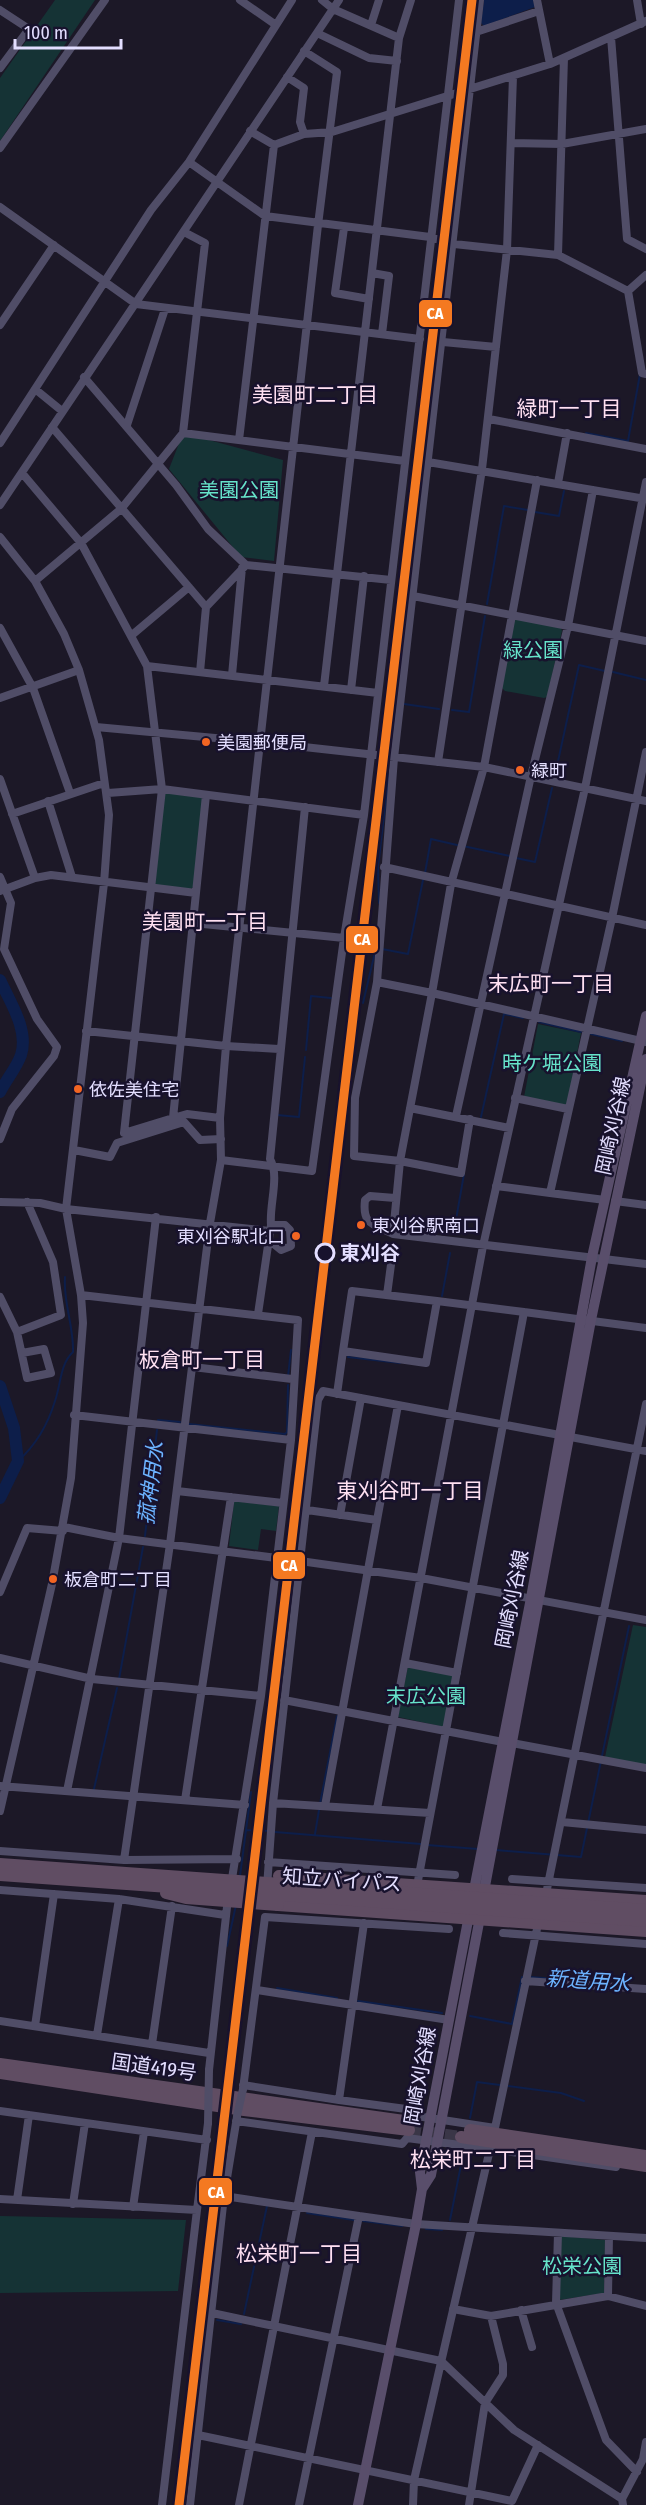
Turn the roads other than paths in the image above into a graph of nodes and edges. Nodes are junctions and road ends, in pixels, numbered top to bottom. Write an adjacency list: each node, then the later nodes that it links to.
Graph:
1 (105, 0): 41 (street)
2 (240, 0): 17 (street)
3 (292, 0): 17 (street)
4 (322, 0): 13 (street)
5 (339, 0): 13 (street)
6 (379, 0): 18 (street)
7 (411, 0): 22 (street)
8 (459, 0): 31 (street)
9 (480, 0): 19 (street)
10 (537, 0): 15 (street)
11 (632, 0): 12 (street)
12 (637, 0): 16 (street)
13 (333, 9): 18 (street); 20 (street)
14 (0, 10): 27 (street)
15 (539, 11): 19 (street); 26 (street)
16 (644, 22): 21 (street)
17 (276, 25): 42 (street)
18 (371, 25): 22 (street)
19 (476, 32): 30 (street)
20 (317, 33): 23 (street); 25 (street)
21 (610, 37): 24 (street); 37 (street)
22 (399, 38): 25 (street)
23 (304, 51): 29 (street); 35 (street)
24 (564, 57): 26 (street); 39 (street)
25 (397, 61): 32 (street)
26 (550, 64): 28 (street)
27 (0, 68)
28 (513, 75): 30 (street); 38 (street)
29 (287, 77): 34 (street); 36 (street)
30 (471, 88): 31 (street); 51 (street)
31 (448, 95): 32 (street); 50 (street)
32 (390, 113): 35 (street); 48 (street)
33 (646, 129): 37 (street)
34 (250, 131): 40 (street); 43 (street)
35 (332, 132): 36 (street); 46 (street)
36 (304, 134): 40 (street)
37 (618, 134): 39 (street); 53 (street)
38 (511, 143): 39 (street); 54 (street)
39 (562, 144): 55 (street)
40 (274, 145): 45 (street)
41 (0, 148)
42 (189, 162): 43 (street); 58 (street)
43 (216, 183): 45 (street); 49 (street)
44 (0, 207): 52 (street)
45 (265, 216): 46 (street); 64 (street)
46 (318, 225): 47 (street); 66 (street)
47 (344, 228): 48 (street); 60 (street)
48 (377, 231): 50 (street); 56 (street)
49 (184, 232): 61 (street); 63 (street)
50 (430, 237): 51 (street); 69 (street)
51 (454, 244): 54 (street); 70 (street)
52 (54, 245): 58 (street); 65 (street)
53 (646, 249)
54 (507, 250): 55 (street); 71 (street)
55 (558, 255): 59 (street)
56 (372, 273): 60 (street); 68 (street)
57 (646, 275): 59 (street)
58 (105, 281): 61 (street); 74 (street)
59 (628, 291): 72 (street)
60 (369, 299): 67 (street)
61 (136, 304): 62 (street); 73 (street)
62 (165, 309): 63 (street); 77 (street)
63 (198, 313): 64 (street); 79 (street)
64 (254, 320): 66 (street); 81 (street)
65 (0, 325)
66 (308, 327): 67 (street); 83 (street)
67 (365, 333): 68 (street); 85 (street)
68 (382, 334): 69 (street)
69 (420, 339): 86 (street)
70 (443, 342): 71 (street); 87 (street)
71 (496, 347): 76 (street)
72 (646, 374)
73 (84, 377): 75 (street); 77 (street)
74 (35, 389): 75 (street); 82 (street)
75 (62, 411): 78 (street)
76 (489, 419): 80 (street); 89 (street)
77 (127, 425): 88 (street)
78 (52, 427): 90 (street); 97 (street)
79 (183, 433): 81 (street); 88 (street)
80 (567, 433): 84 (street); 93 (street)
81 (239, 440): 83 (street)
82 (0, 443)
83 (293, 447): 85 (street); 101 (street)
84 (646, 449)
85 (351, 454): 86 (street); 102 (street)
86 (405, 461): 104 (street)
87 (428, 462): 89 (street); 107 (street)
88 (159, 464): 97 (street); 100 (street)
89 (482, 469): 91 (street); 108 (street)
90 (22, 473): 96 (street); 99 (street)
91 (537, 480): 93 (street); 110 (street)
92 (646, 482): 95 (street)
93 (558, 483): 94 (street)
94 (593, 490): 95 (street); 111 (street)
95 (644, 499): 114 (street)
96 (0, 505)
97 (121, 509): 99 (street); 106 (street)
98 (0, 537): 105 (street)
99 (81, 543): 105 (street); 113 (street)
100 (244, 566): 101 (street); 109 (street); 119 (street)
101 (279, 567): 102 (street); 120 (street)
102 (335, 572): 103 (street); 121 (street)
103 (364, 576): 104 (street); 123 (street)
104 (391, 580): 124 (street)
105 (35, 581): 117 (street)
106 (189, 586): 109 (street); 113 (street)
107 (413, 596): 108 (street); 131 (street)
108 (461, 605): 110 (street); 132 (street)
109 (206, 608): 118 (street)
110 (513, 615): 111 (street); 133 (street)
111 (568, 626): 114 (street); 134 (street)
112 (0, 628): 122 (street)
113 (132, 635): 116 (street)
114 (617, 635): 115 (street); 137 (street)
115 (646, 641)
116 (147, 666): 118 (street); 127 (street)
117 (79, 670): 122 (street); 126 (street)
118 (200, 672): 119 (street)
119 (232, 675): 120 (street)
120 (265, 679): 121 (street); 128 (street)
121 (324, 686): 123 (street)
122 (33, 688): 125 (street); 139 (street)
123 (351, 690): 124 (street)
124 (378, 693): 130 (street)
125 (0, 698)
126 (96, 728): 127 (street); 136 (street)
127 (156, 734): 128 (street); 138 (street)
128 (259, 742): 130 (street); 144 (street)
129 (646, 752): 142 (street)
130 (371, 756): 131 (street); 148 (street)
131 (394, 758): 132 (street); 149 (street)
132 (438, 762): 133 (street)
133 (484, 767): 134 (street); 154 (street)
134 (531, 776): 137 (street); 158 (street)
135 (0, 779): 147 (street)
136 (104, 783): 139 (street); 140 (street)
137 (585, 788): 142 (street); 159 (street)
138 (162, 789): 140 (street); 141 (street); 155 (street)
139 (70, 793): 143 (street)
140 (108, 793): 153 (street)
141 (206, 795): 144 (street); 157 (street)
142 (636, 799): 145 (street); 160 (street)
143 (48, 801): 147 (street); 151 (street)
144 (252, 801): 146 (street); 163 (street)
145 (646, 801)
146 (305, 807): 148 (street); 164 (street)
147 (12, 814): 152 (street)
148 (364, 814): 165 (street)
149 (384, 867): 154 (street); 166 (street)
150 (0, 877): 156 (street)
151 (72, 877): 152 (street); 153 (street)
152 (35, 878): 156 (street)
153 (104, 883): 155 (street); 172 (street)
154 (451, 884): 158 (street); 167 (street)
155 (151, 888): 157 (street); 173 (street)
156 (3, 890): 187 (street)
157 (196, 893): 161 (street)
158 (506, 895): 159 (street); 168 (street)
159 (559, 906): 160 (street); 170 (street)
160 (612, 918): 162 (street); 171 (street)
161 (193, 923): 163 (street); 174 (street)
162 (646, 925)
163 (240, 926): 164 (street); 176 (street)
164 (291, 932): 165 (street); 177 (street)
165 (344, 938): 192 (street)
166 (377, 982): 167 (street); 191 (street)
167 (432, 993): 168 (street); 180 (street)
168 (481, 1005): 170 (street); 182 (street)
169 (646, 1016): 175 (main road, 岡崎刈谷線)
170 (532, 1017): 171 (street); 179 (street)
171 (585, 1027): 175 (street); 181 (street)
172 (86, 1031): 173 (street); 189 (street)
173 (136, 1036): 174 (street); 183 (street)
174 (180, 1040): 176 (street); 183 (street)
175 (644, 1042): 196 (main road, 岡崎刈谷線)
176 (226, 1046): 177 (street); 184 (street)
177 (279, 1049): 192 (street)
178 (646, 1059): 196 (main road, 岡崎刈谷線)
179 (515, 1098): 181 (street); 186 (street)
180 (410, 1108): 182 (street); 191 (street)
181 (568, 1109): 194 (street)
182 (456, 1116): 185 (street)
183 (173, 1118): 184 (street)
184 (220, 1118): 188 (street)
185 (470, 1119): 186 (street); 191 (street)
186 (509, 1128): 193 (street)
187 (0, 1139)
188 (220, 1139): 189 (street); 190 (street)
189 (74, 1150): 200 (street)
190 (221, 1160): 192 (street); 202 (street)
191 (400, 1161): 195 (street)
192 (274, 1166): 203 (street)
193 (496, 1186): 194 (street); 206 (street)
194 (550, 1193): 196 (street)
195 (394, 1198): 204 (street); 204 (street)
196 (610, 1200): 199 (street); 208 (main road, 岡崎刈谷線)
197 (0, 1202): 198 (street)
198 (27, 1202): 200 (street); 221 (street)
199 (646, 1205)
200 (66, 1209): 201 (street); 210 (street)
201 (156, 1217): 202 (street); 213 (street)
202 (210, 1223): 203 (street); 216 (street)
203 (270, 1228): 205 (street); 205 (street)
204 (393, 1234): 206 (street)
205 (270, 1240): 218 (street)
206 (483, 1246): 208 (street); 215 (street)
207 (392, 1257): 211 (street)
208 (598, 1257): 209 (street); 219 (main road, 岡崎刈谷線)
209 (646, 1264)
210 (81, 1295): 213 (street); 230 (street)
211 (387, 1295): 214 (street); 222 (street)
212 (0, 1297): 221 (street)
213 (148, 1301): 216 (street); 232 (street)
214 (437, 1301): 215 (street); 222 (street)
215 (472, 1306): 217 (street); 231 (street)
216 (199, 1308): 218 (street); 224 (street)
217 (524, 1312): 219 (street); 233 (street)
218 (258, 1314): 225 (street)
219 (586, 1319): 220 (street); 235 (main road, 岡崎刈谷線)
220 (646, 1328)
221 (17, 1332): 223 (street)
222 (343, 1351): 226 (street)
223 (22, 1353)
224 (193, 1367): 225 (street); 234 (street)
225 (292, 1379): 236 (street)
226 (337, 1394): 227 (street); 241 (street)
227 (361, 1398): 229 (street); 242 (street)
228 (646, 1404): 237 (street)
229 (398, 1405): 231 (street); 243 (street)
230 (74, 1415): 232 (street); 244 (street)
231 (451, 1415): 233 (street); 251 (street)
232 (134, 1421): 234 (street); 245 (street)
233 (502, 1425): 235 (street); 252 (street)
234 (185, 1427): 236 (street); 238 (street)
235 (565, 1437): 237 (street); 254 (main road, 岡崎刈谷線)
236 (291, 1440): 240 (street)
237 (642, 1450): 255 (street)
238 (177, 1491): 239 (street); 246 (street)
239 (231, 1497): 240 (street); 247 (street)
240 (283, 1503): 248 (street)
241 (307, 1510): 242 (street); 249 (street)
242 (340, 1515): 243 (street)
243 (377, 1520): 250 (street)
244 (63, 1529): 245 (street); 253 (street); 259 (street)
245 (119, 1538): 246 (street); 261 (street)
246 (170, 1544): 247 (street); 262 (street)
247 (224, 1550): 248 (street); 263 (street)
248 (277, 1557): 249 (street); 264 (street)
249 (300, 1561): 250 (street); 265 (street)
250 (368, 1570): 251 (street); 266 (street)
251 (421, 1578): 252 (street); 258 (street)
252 (473, 1587): 254 (street); 260 (street)
253 (0, 1592)
254 (535, 1599): 255 (street); 269 (main road, 岡崎刈谷線)
255 (603, 1613): 256 (street); 270 (street)
256 (646, 1620)
257 (0, 1658): 259 (street)
258 (405, 1663): 260 (street); 267 (street)
259 (33, 1665): 261 (street); 272 (street)
260 (457, 1673): 268 (street)
261 (92, 1679): 262 (street); 273 (street)
262 (151, 1686): 263 (street); 274 (street)
263 (202, 1691): 264 (street); 275 (street)
264 (261, 1696): 277 (street)
265 (284, 1700): 266 (street); 276 (street)
266 (342, 1711): 267 (street); 278 (street)
267 (393, 1721): 268 (street); 279 (street)
268 (446, 1731): 269 (street); 281 (street)
269 (507, 1743): 270 (street); 298 (main road, 岡崎刈谷線)
270 (576, 1756): 271 (street); 282 (street)
271 (646, 1768)
272 (3, 1786): 273 (street); 280 (street)
273 (67, 1791): 274 (street)
274 (134, 1797): 275 (street); 286 (street)
275 (185, 1800): 277 (street)
276 (273, 1803): 278 (street); 287 (street)
277 (245, 1805): 285 (street)
278 (325, 1806): 279 (street)
279 (377, 1809): 281 (street)
280 (0, 1811)
281 (430, 1814): 289 (street)
282 (562, 1822): 283 (street); 294 (street)
283 (646, 1830)
284 (0, 1851): 286 (street)
285 (237, 1859): 286 (street); 305 (street)
286 (124, 1860)
287 (268, 1862): 289 (street); 306 (street)
288 (0, 1864): 292 (highway, 知立バイパス, bridge)
289 (419, 1873): 291 (street); 295 (street)
290 (0, 1875): 292 (highway, 知立バイパス, bridge)
291 (454, 1875)
292 (135, 1879): 295 (highway, bridge); 304 (highway, 知立バイパス, bridge); 308 (highway, bridge); 309 (highway, 知立バイパス, bridge)
293 (512, 1879): 294 (street)
294 (548, 1881): 296 (street); 300 (street)
295 (417, 1886): 298 (highway)
296 (646, 1888)
297 (0, 1890): 299 (street)
298 (479, 1890): 300 (highway); 307 (main road, 岡崎刈谷線)
299 (54, 1894): 301 (street); 322 (street)
300 (546, 1894): 302 (highway)
301 (119, 1899): 303 (street); 323 (street)
302 (646, 1901)
303 (172, 1906): 305 (street); 324 (street)
304 (646, 1910)
305 (225, 1915): 325 (street)
306 (265, 1917): 310 (street); 318 (street)
307 (473, 1919): 308 (highway); 312 (highway); 320 (main road, 岡崎刈谷線); 335 (main road, 岡崎刈谷線)
308 (410, 1920): 310 (street); 311 (street)
309 (646, 1921)
310 (364, 1923): 319 (street)
311 (449, 1929)
312 (536, 1929): 313 (highway); 314 (street); 315 (street); 316 (street)
313 (646, 1931)
314 (503, 1933)
315 (646, 1944)
316 (525, 1981): 317 (street); 338 (street)
317 (646, 1989)
318 (257, 1990): 319 (street); 328 (street)
319 (352, 2005): 320 (street); 330 (street)
320 (449, 2020): 333 (main road, 岡崎刈谷線)
321 (0, 2021): 322 (street)
322 (35, 2026): 323 (street)
323 (97, 2035): 324 (street)
324 (152, 2044): 325 (street)
325 (209, 2053): 341 (street, bridge)
326 (0, 2064): 329 (highway, 国道419号)
327 (0, 2073): 329 (highway, 国道419号)
328 (243, 2087): 330 (street); 334 (street, bridge)
329 (133, 2089): 337 (highway, 国道419号)
330 (339, 2100): 337 (street)
331 (0, 2111): 332 (street)
332 (29, 2115): 336 (street); 349 (street)
333 (430, 2118): 335 (street); 337 (street); 342 (main road, 岡崎刈谷線)
334 (237, 2119): 340 (street); 347 (street)
335 (442, 2120): 338 (street); 342 (main road, 岡崎刈谷線)
336 (85, 2123): 339 (street); 350 (street)
337 (409, 2126): 340 (street); 342 (street)
338 (495, 2128): 344 (street)
339 (144, 2132): 341 (street); 351 (street)
340 (312, 2132): 352 (street)
341 (207, 2140): 353 (street)
342 (432, 2142): 343 (street); 355 (main road, 岡崎刈谷線)
343 (490, 2149): 346 (street); 356 (street)
344 (646, 2154): 345 (highway)
345 (646, 2166)
346 (646, 2172)
347 (224, 2196): 352 (street); 365 (street)
348 (0, 2199): 349 (street)
349 (17, 2200): 350 (street)
350 (73, 2204): 351 (street)
351 (133, 2207): 353 (street)
352 (297, 2208): 354 (street); 367 (street)
353 (197, 2210): 384 (street)
354 (358, 2216): 355 (street); 368 (street)
355 (416, 2224): 356 (street); 370 (main road, 岡崎刈谷線)
356 (472, 2227): 357 (street); 363 (street)
357 (558, 2233): 358 (street); 361 (street)
358 (609, 2236): 359 (street); 360 (street)
359 (646, 2238)
360 (608, 2296): 361 (street); 362 (street)
361 (556, 2303): 364 (street); 379 (street)
362 (646, 2306)
363 (453, 2309): 366 (street); 371 (street)
364 (521, 2310): 366 (street); 369 (street)
365 (212, 2313): 367 (street); 373 (street)
366 (491, 2316): 372 (street)
367 (274, 2326): 368 (street); 376 (street)
368 (334, 2338): 370 (street); 377 (street)
369 (532, 2347)
370 (389, 2350): 371 (street); 378 (main road, 岡崎刈谷線)
371 (441, 2361): 372 (street); 380 (street)
372 (485, 2403): 375 (street); 381 (street)
373 (198, 2435): 376 (street); 385 (street)
374 (646, 2442): 379 (street)
375 (538, 2445): 382 (street); 383 (street)
376 (250, 2446): 377 (street); 386 (street)
377 (309, 2458): 378 (street); 387 (street)
378 (365, 2469): 380 (street); 388 (main road, 岡崎刈谷線)
379 (637, 2472): 383 (street)
380 (414, 2480): 381 (street); 389 (street)
381 (470, 2491): 382 (street); 390 (street)
382 (512, 2503)
383 (621, 2503): 391 (street)
384 (162, 2505)
385 (190, 2505)
386 (239, 2505)
387 (299, 2505)
388 (358, 2505)
389 (413, 2505)
390 (470, 2505)
391 (630, 2505)

